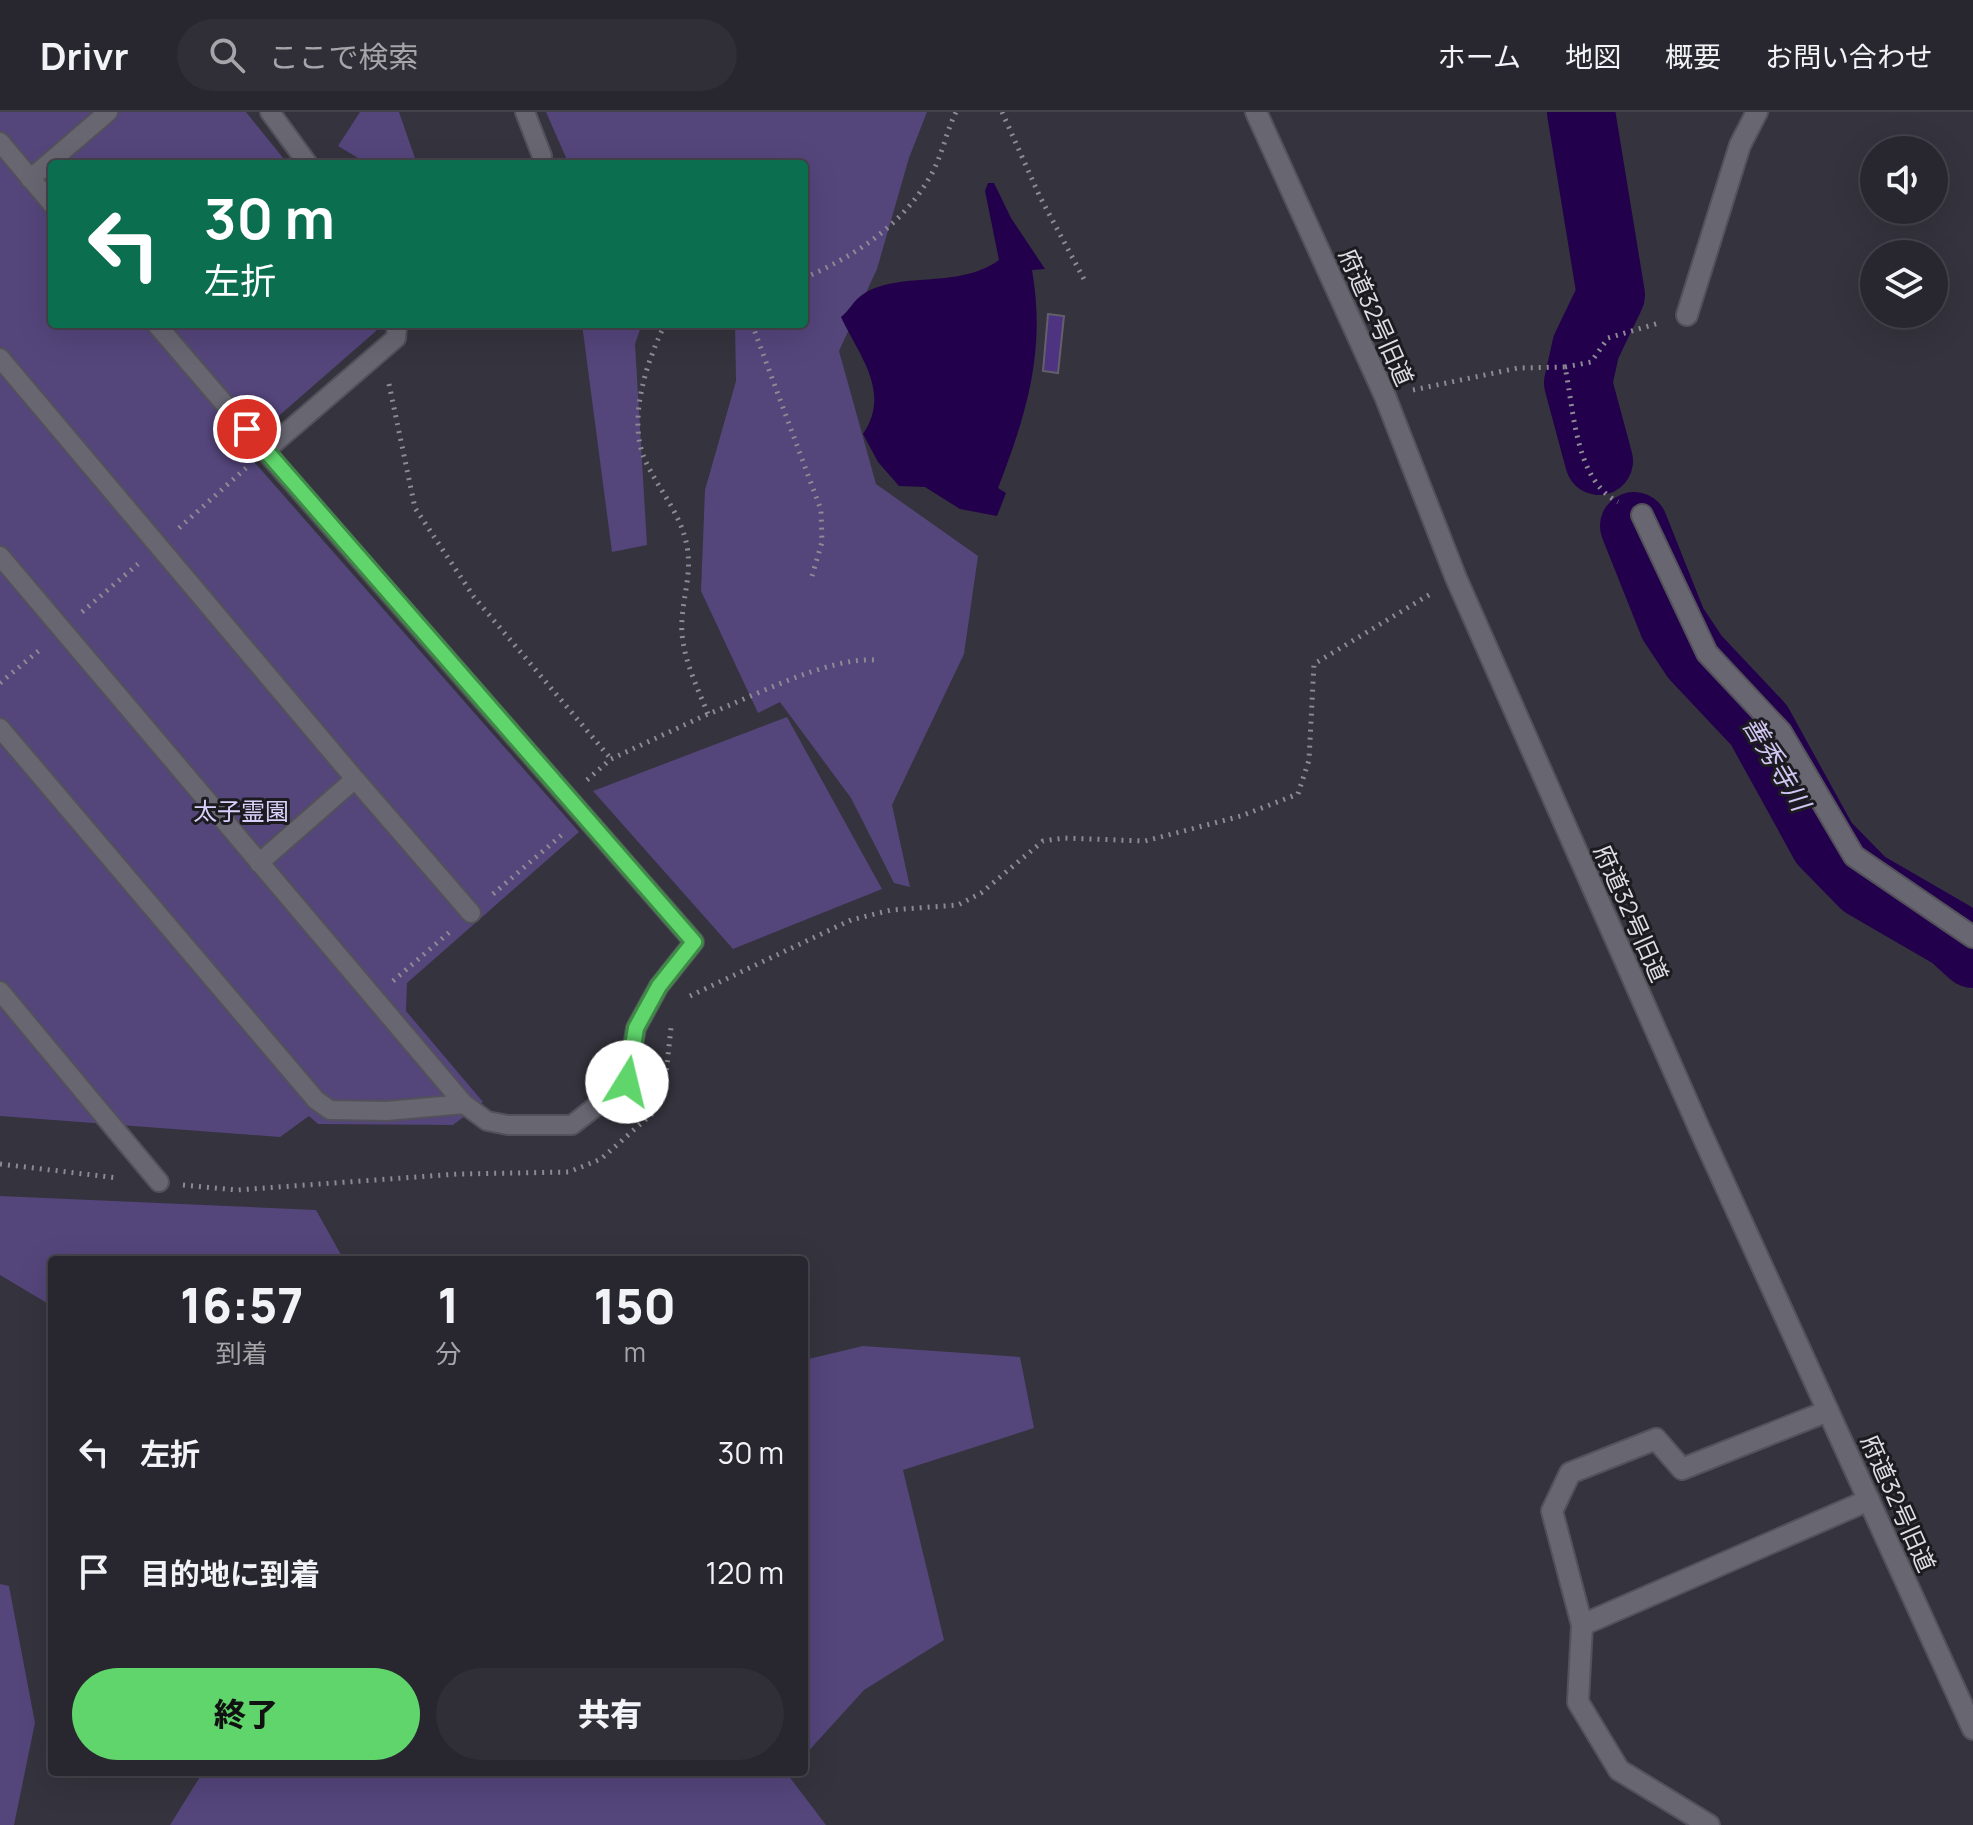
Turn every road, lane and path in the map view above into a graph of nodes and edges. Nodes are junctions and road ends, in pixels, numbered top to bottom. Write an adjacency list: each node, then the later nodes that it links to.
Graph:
1 (108, 112): 10 (lane)
2 (525, 112): 9 (lane)
3 (956, 112): 15 (path)
4 (1002, 112): 16 (path)
5 (1256, 112): 25 (street, 府道32号旧道)
6 (1757, 112): 17 (street)
7 (278, 116): 11 (lane)
8 (0, 142): 13 (lane)
9 (542, 156)
10 (52, 160)
11 (306, 160)
12 (48, 164): 13 (lane)
13 (30, 179): 14 (lane)
14 (48, 199)
15 (808, 276)
16 (1085, 281)
17 (1687, 315): 23 (path)
18 (159, 328): 26 (lane)
19 (397, 328): 26 (lane)
20 (663, 328): 35 (path)
21 (753, 328): 30 (path)
22 (0, 358): 28 (lane)
23 (1568, 365): 25 (path); 27 (path)
24 (389, 384): 37 (path)
25 (1385, 396): 31 (street, 府道32号旧道)
26 (265, 451): 28 (path); 39 (lane)
27 (1642, 515): 42 (street)
28 (158, 547): 32 (path); 38 (lane)
29 (0, 556): 32 (lane)
30 (812, 576)
31 (1456, 578): 44 (path); 49 (street, 府道32号旧道)
32 (62, 629): 34 (path); 40 (lane)
33 (876, 660): 35 (path)
34 (0, 683)
35 (708, 714): 37 (path)
36 (0, 728): 46 (lane)
37 (611, 759): 39 (path)
38 (355, 779): 40 (lane); 41 (lane)
39 (568, 797): 46 (lane)
40 (259, 863): 46 (lane)
41 (471, 913)
42 (1973, 937)
43 (0, 991): 48 (lane)
44 (681, 1007)
45 (672, 1018): 48 (path)
46 (464, 1104)
47 (0, 1164): 48 (path)
48 (159, 1182)
49 (1828, 1411): 50 (street, 府道32号旧道); 51 (street)
50 (1869, 1500): 51 (street); 52 (street, 府道32号旧道)
51 (1582, 1625): 53 (street)
52 (1973, 1729)
53 (1709, 1825)

